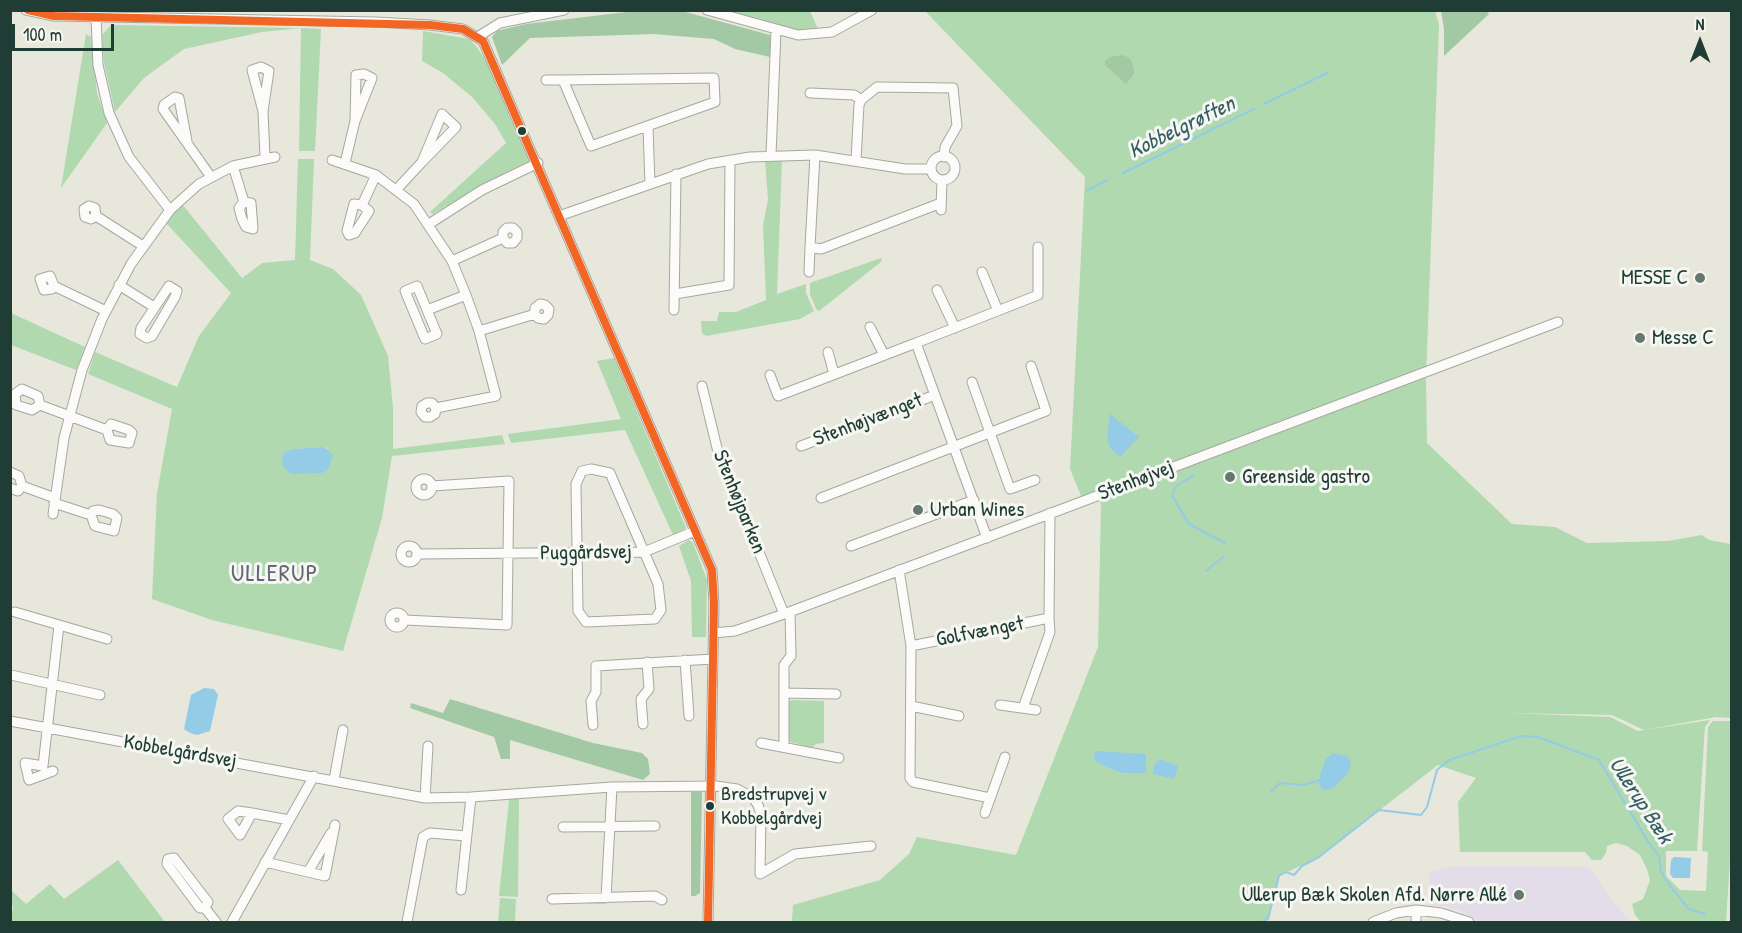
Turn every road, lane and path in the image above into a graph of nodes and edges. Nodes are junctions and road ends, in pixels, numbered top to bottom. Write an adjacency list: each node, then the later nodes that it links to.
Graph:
1 (26, 10): 6 (street)
2 (706, 10): 7 (street)
3 (872, 10): 7 (street)
4 (562, 11): 8 (street)
5 (194, 15): 6 (street); 8 (street)
6 (96, 17): 36 (street)
7 (776, 31): 17 (street)
8 (479, 36): 25 (street)
9 (546, 80): 10 (street)
10 (563, 80): 15 (street); 15 (street)
11 (810, 93): 12 (street)
12 (861, 100): 19 (street); 22 (street)
13 (263, 111): 26 (street)
14 (354, 120): 24 (street)
15 (648, 127): 32 (street)
16 (187, 141): 30 (street)
17 (771, 155): 18 (street); 21 (street)
18 (815, 155): 22 (street); 42 (street)
19 (944, 157): 27 (street); 31 (street)
20 (332, 160): 24 (street)
21 (730, 160): 28 (street); 50 (street)
22 (855, 160): 27 (street)
23 (422, 162): 23 (street); 33 (street)
24 (345, 163): 29 (street)
25 (538, 163): 38 (street); 39 (street)
26 (233, 166): 30 (street); 34 (street)
27 (931, 169): 31 (street)
28 (676, 174): 32 (street); 50 (street)
29 (376, 176): 33 (street); 35 (street)
30 (211, 177): 36 (street)
31 (942, 180): 42 (street)
32 (650, 184): 38 (street)
33 (397, 189): 39 (street)
34 (244, 202)
35 (362, 206)
36 (170, 210): 41 (street)
37 (96, 216): 41 (street)
38 (559, 216): 89 (street)
39 (429, 224): 44 (street)
40 (503, 238): 44 (street)
41 (143, 246): 47 (street)
42 (810, 247): 45 (street)
43 (1038, 247): 56 (street)
44 (452, 261): 51 (street)
45 (809, 272)
46 (982, 272): 56 (street)
47 (119, 285): 52 (street); 55 (street)
48 (54, 286): 55 (street)
49 (937, 290): 60 (street)
50 (675, 294): 54 (street)
51 (466, 295): 53 (street); 61 (street)
52 (154, 307): 52 (street)
53 (427, 310): 53 (street)
54 (674, 310)
55 (106, 311): 73 (street)
56 (998, 311): 60 (street)
57 (534, 314): 61 (street)
58 (1558, 322): 86 (street, Stenhøjvej)
59 (870, 327): 64 (street)
60 (955, 328): 62 (street)
61 (479, 331): 72 (street)
62 (916, 343): 64 (street); 70 (street, Stenhøjvænget)
63 (828, 352): 66 (street)
64 (884, 355): 66 (street)
65 (1031, 366): 75 (street)
66 (834, 374): 67 (street)
67 (770, 375)
68 (972, 382): 75 (street)
69 (702, 386): 98 (street, Stenhøjparken)
70 (935, 395): 76 (street, Stenhøjvænget); 77 (street, Stenhøjvænget)
71 (40, 405): 73 (street)
72 (436, 408)
73 (69, 415): 74 (street); 85 (street)
74 (107, 430)
75 (991, 433): 77 (street); 79 (street)
76 (801, 446)
77 (955, 448): 83 (street); 84 (street, Stenhøjvænget)
78 (10, 472): 80 (street)
79 (1035, 480)
80 (22, 486): 82 (street); 85 (street)
81 (432, 486): 95 (street, Puggårdsvej)
82 (10, 488)
83 (821, 498)
84 (974, 500): 90 (street, Stenhøjvænget); 91 (street)
85 (55, 501): 87 (street); 88 (street)
86 (1050, 513): 90 (street, Stenhøjvej); 99 (street, Golfvænget)
87 (53, 514)
88 (91, 515)
89 (696, 531): 92 (street, Puggårdsvej); 102 (street)
90 (987, 538): 96 (street, Stenhøjvej)
91 (851, 546)
92 (644, 552): 93 (street, Puggårdsvej); 93 (street); 93 (street)
93 (577, 553): 95 (street, Puggårdsvej)
94 (417, 554): 95 (street, Puggårdsvej)
95 (508, 554): 100 (street, Puggårdsvej)
96 (899, 570): 98 (street, Stenhøjvej); 104 (street, Golfvænget)
97 (15, 612): 101 (street)
98 (787, 613): 102 (street, Stenhøjvej); 110 (street)
99 (1049, 618): 104 (street, Golfvænget); 115 (street, Golfvænget)
100 (405, 620)
101 (59, 625): 103 (street); 109 (street)
102 (713, 633): 105 (street)
103 (107, 639)
104 (910, 646): 114 (street, Golfvænget)
105 (712, 659): 106 (street); 132 (street)
106 (685, 660): 107 (street); 117 (street)
107 (647, 662): 120 (street); 121 (street)
108 (11, 675): 109 (street)
109 (52, 684): 112 (street); 122 (street)
110 (784, 693): 111 (street); 126 (street)
111 (836, 694)
112 (100, 695)
113 (1000, 705): 115 (street)
114 (911, 706): 118 (street); 136 (street, Golfvænget)
115 (1023, 708): 116 (street)
116 (1036, 710)
117 (689, 716)
118 (959, 716)
119 (10, 721): 122 (street, Kobbelgårdsvej)
120 (642, 724)
121 (593, 725)
122 (47, 728): 129 (street); 130 (street, Kobbelgårdsvej)
123 (342, 730): 131 (street)
124 (761, 743): 126 (street)
125 (428, 746): 135 (street)
126 (783, 747): 128 (street)
127 (1005, 757): 136 (street)
128 (839, 758)
129 (43, 766)
130 (314, 776): 131 (street, Kobbelgårdsvej); 139 (street)
131 (334, 780): 135 (street, Kobbelgårdsvej)
132 (711, 786): 133 (street, Kobbelgårdsvej); 144 (street, Kobbelgårdsvej); 156 (street)
133 (612, 787): 134 (street, Kobbelgårdsvej); 140 (street)
134 (471, 797): 135 (street, Kobbelgårdsvej); 143 (street)
135 (425, 798)
136 (990, 798): 138 (street)
137 (252, 813): 139 (street)
138 (986, 813)
139 (289, 820): 145 (street)
140 (610, 825): 141 (street); 142 (street); 149 (street)
141 (655, 826)
142 (563, 827)
143 (466, 836): 147 (street); 155 (street)
144 (871, 846)
145 (266, 862): 146 (street); 154 (street)
146 (308, 872): 146 (street)
147 (461, 890)
148 (552, 898): 149 (street)
149 (606, 898): 150 (street)
150 (663, 900)
151 (205, 908): 151 (street); 153 (street)
152 (1416, 910): 157 (street); 158 (street); 159 (street)
153 (216, 922)
154 (232, 922)
155 (406, 922)
156 (708, 922)
157 (1373, 922)
158 (1416, 922)
159 (1469, 922)

